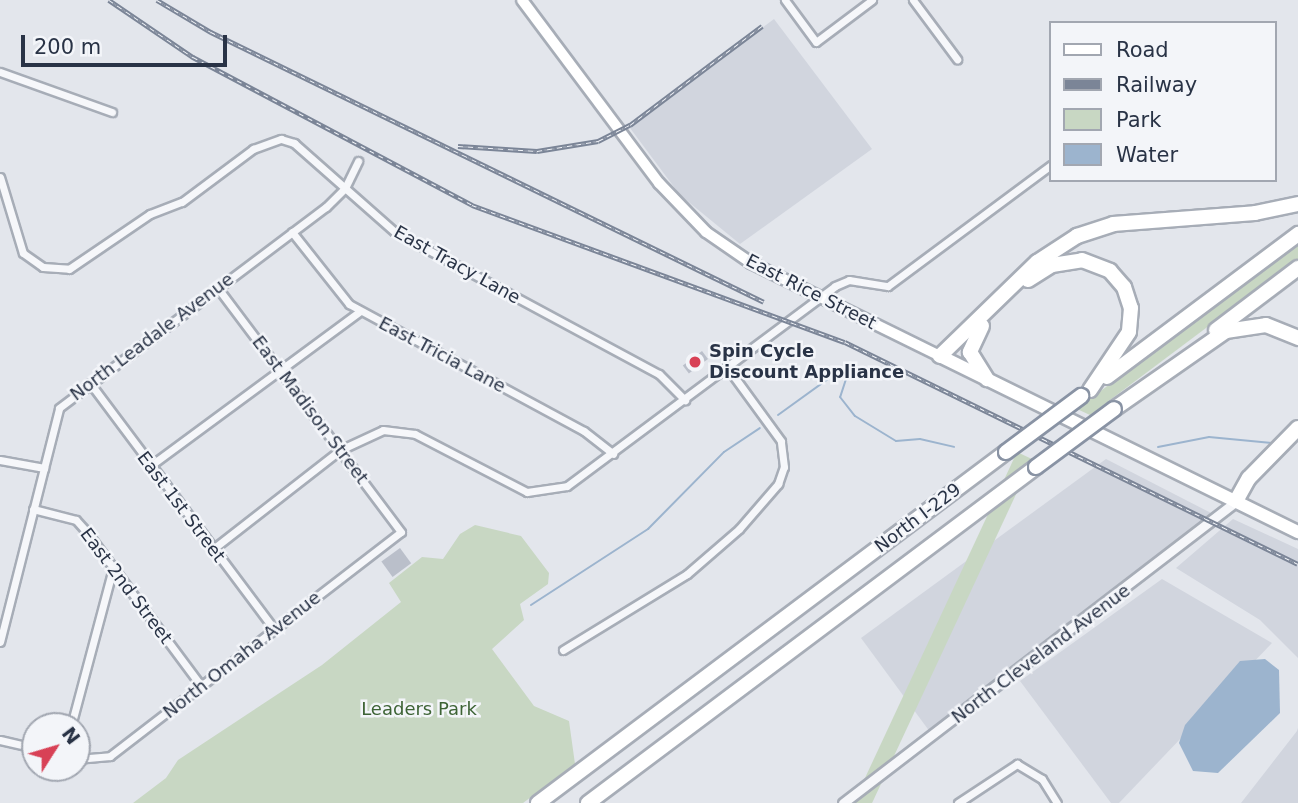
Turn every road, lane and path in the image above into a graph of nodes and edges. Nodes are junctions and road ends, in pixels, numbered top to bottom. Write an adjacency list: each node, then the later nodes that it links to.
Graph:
1 (522, 0): 17 (main road, East Rice Street)
2 (785, 0): 3 (street)
3 (872, 0)
4 (912, 0): 5 (street)
5 (957, 59)
6 (0, 72): 7 (street)
7 (112, 112)
8 (358, 161): 11 (street, North Leadale Avenue)
9 (1050, 166): 17 (street)
10 (0, 177): 11 (street, East Tracy Lane)
11 (345, 188): 13 (street, North Leadale Avenue); 28 (street, East Tracy Lane)
12 (1298, 204): 21 (highway)
13 (292, 232): 16 (street, North Leadale Avenue); 18 (street, East Tricia Lane)
14 (1298, 234): 27 (highway, North I-229)
15 (1298, 268): 24 (highway)
16 (218, 288): 23 (street, East Madison Street); 26 (street, North Leadale Avenue)
17 (820, 298): 21 (main road, East Rice Street); 22 (street)
18 (360, 311): 23 (street); 32 (street, East Tricia Lane)
19 (982, 326): 21 (highway); 25 (highway); 27 (highway)
20 (1298, 338): 24 (highway)
21 (943, 358): 25 (main road, East Rice Street)
22 (727, 367): 28 (street); 44 (street)
23 (280, 370): 31 (street, East Madison Street); 34 (street)
24 (1162, 371): 51 (highway, North I-229, bridge)
25 (987, 379): 36 (main road, East Rice Street)
26 (90, 383): 34 (street, East 1st Street); 35 (street, North Leadale Avenue)
27 (1085, 393): 50 (highway, North I-229, bridge)
28 (685, 400): 32 (street)
29 (1298, 428): 36 (highway)
30 (1298, 440): 36 (highway)
31 (340, 450): 32 (street); 38 (street, East Madison Street); 40 (street)
32 (613, 454)
33 (0, 460): 35 (street)
34 (150, 466): 40 (street, East 1st Street)
35 (44, 468): 37 (street, North Leadale Avenue)
36 (1236, 501): 39 (main road, East Rice Street); 52 (street, North Cleveland Avenue)
37 (33, 509): 41 (street, East 2nd Street); 43 (street, North Leadale Avenue)
38 (401, 532): 42 (street, North Omaha Avenue)
39 (1298, 532)
40 (213, 549): 42 (street, East 1st Street)
41 (113, 568): 45 (street, East 2nd Street); 46 (street)
42 (274, 629): 45 (street, North Omaha Avenue)
43 (0, 642)
44 (563, 650)
45 (201, 686): 49 (street, North Omaha Avenue)
46 (75, 712)
47 (0, 740): 48 (street)
48 (21, 745)
49 (91, 758)
50 (538, 803)
51 (588, 803)
52 (843, 803)
53 (958, 803): 54 (street)
54 (1057, 803)

